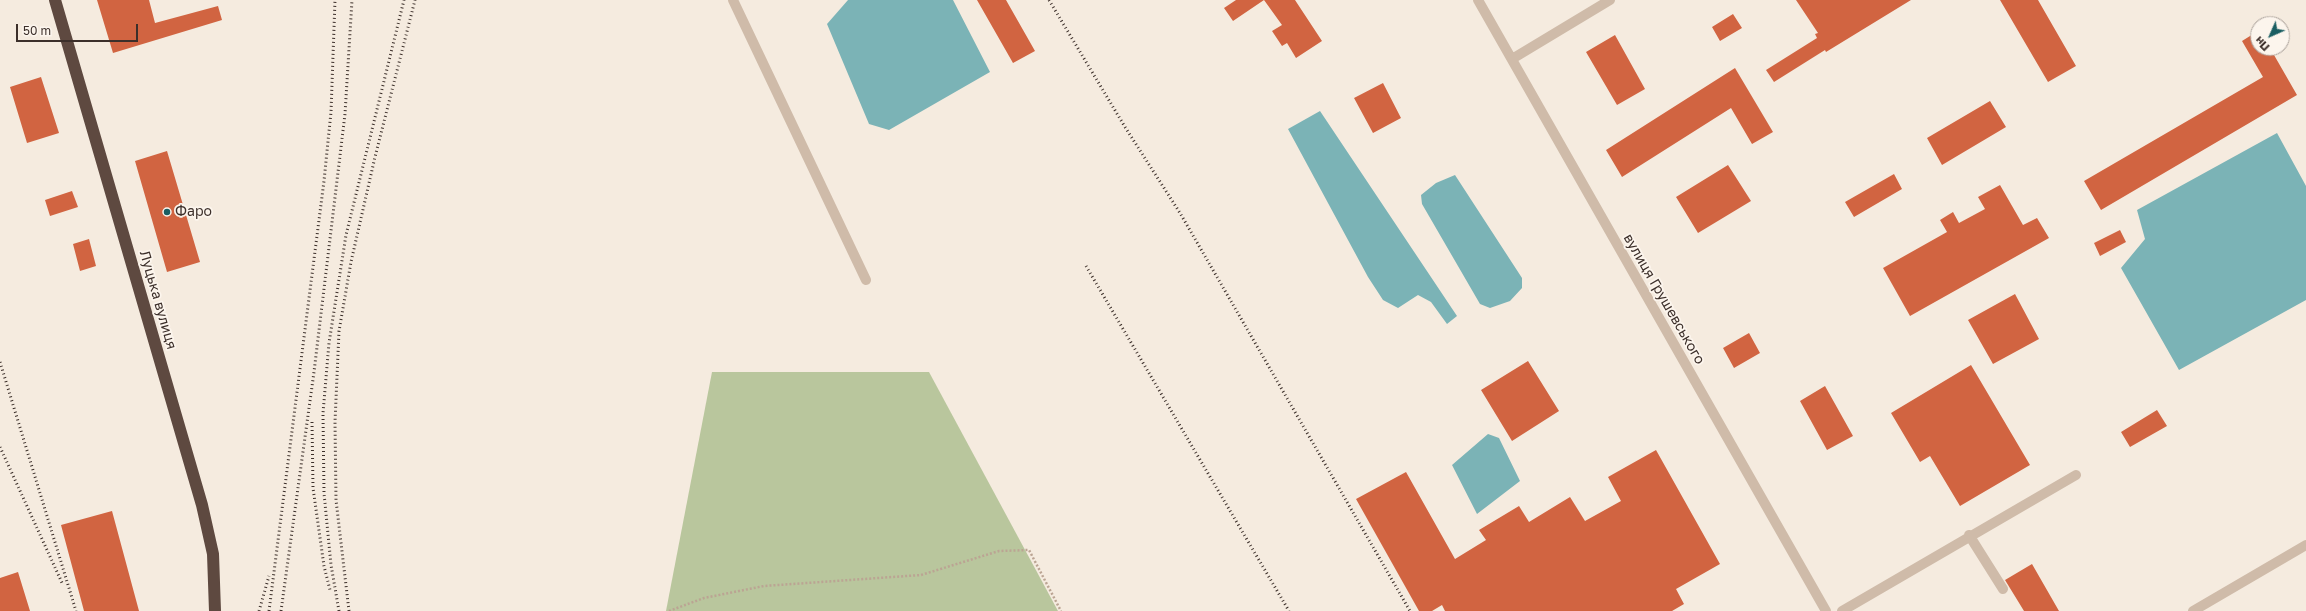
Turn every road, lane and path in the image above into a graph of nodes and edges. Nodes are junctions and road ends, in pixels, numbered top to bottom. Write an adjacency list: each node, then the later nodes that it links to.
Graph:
1 (55, 0): 11 (highway, Луцька вулиця)
2 (733, 0): 6 (street)
3 (1478, 0): 5 (street, вулиця Грушевського)
4 (1610, 0): 5 (street)
5 (1512, 59): 14 (street, вулиця Грушевського)
6 (866, 280)
7 (2076, 475): 8 (street)
8 (1970, 536): 10 (street); 15 (street)
9 (2306, 545): 16 (street)
10 (2004, 589)
11 (215, 611)
12 (669, 611): 13 (path)
13 (1061, 611)
14 (1826, 611)
15 (1842, 611)
16 (2193, 611)

